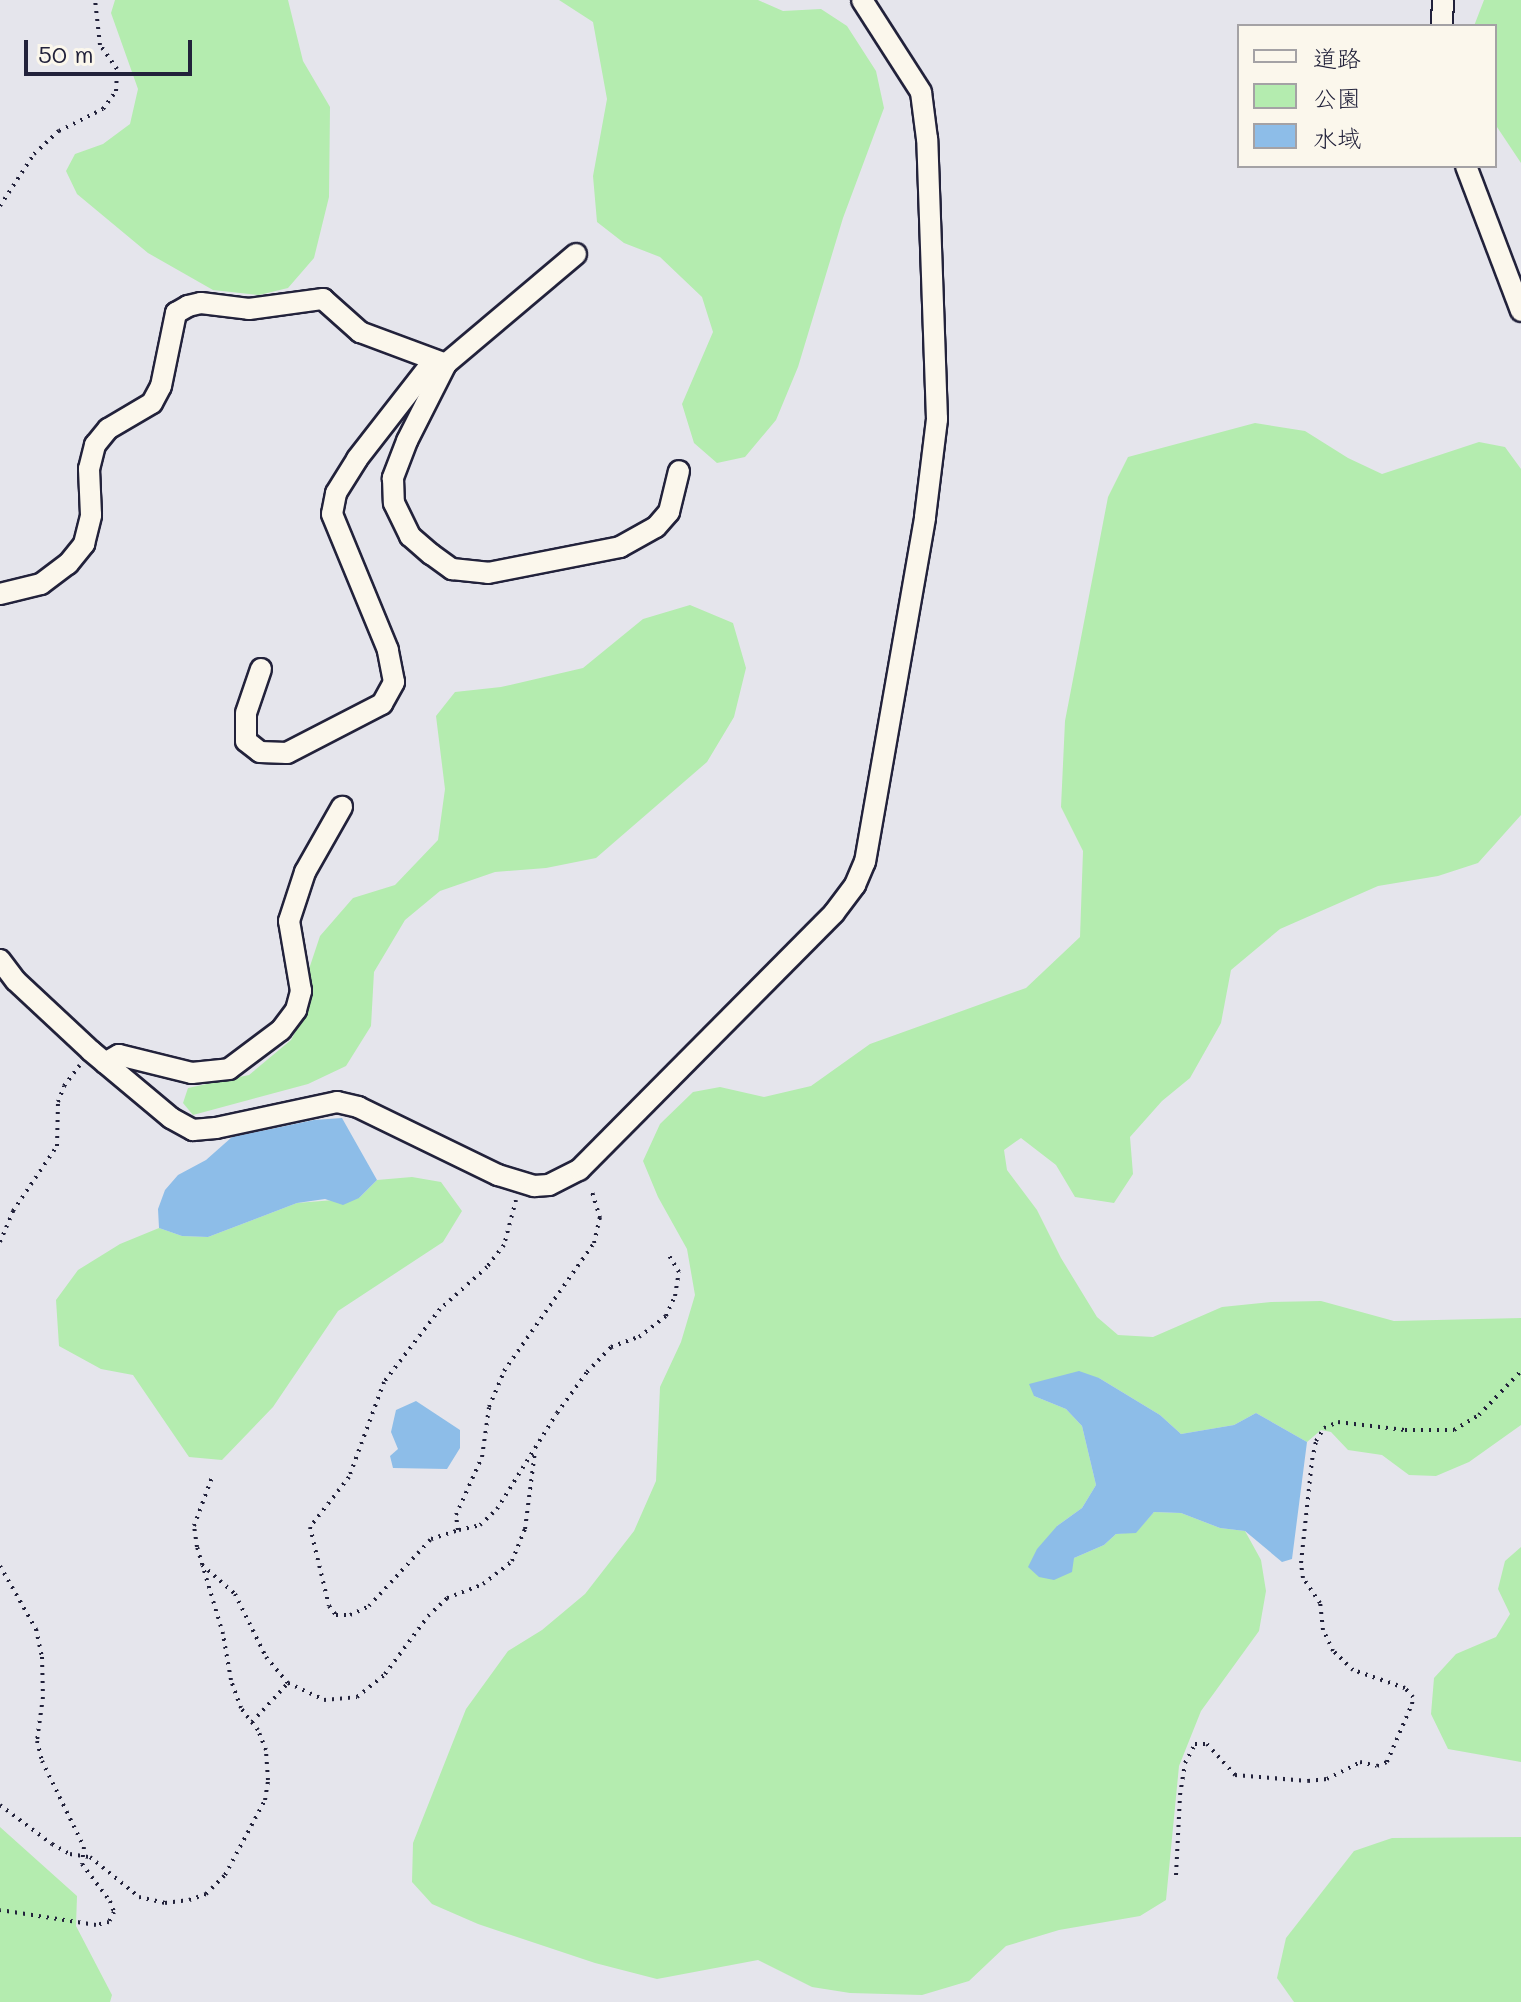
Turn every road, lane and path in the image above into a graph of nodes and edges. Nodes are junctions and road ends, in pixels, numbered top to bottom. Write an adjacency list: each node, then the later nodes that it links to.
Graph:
1 (95, 0): 6 (path)
2 (862, 0): 16 (street)
3 (1443, 0): 4 (street)
4 (1442, 24)
5 (1467, 168): 8 (street)
6 (0, 206)
7 (576, 254): 9 (street)
8 (1521, 311)
9 (440, 362): 10 (street); 11 (street); 12 (street)
10 (679, 471)
11 (0, 594)
12 (261, 669)
13 (342, 807): 15 (street)
14 (0, 960): 15 (street)
15 (98, 1057): 17 (street); 18 (path)
16 (579, 1170): 17 (street); 23 (path)
17 (520, 1183): 23 (path)
18 (0, 1242)
19 (667, 1252): 21 (path)
20 (1521, 1371): 30 (path)
21 (535, 1451): 23 (path); 26 (path)
22 (212, 1477): 24 (path)
23 (458, 1530)
24 (202, 1565): 26 (path); 27 (path)
25 (0, 1566): 29 (path)
26 (288, 1683): 27 (path)
27 (252, 1722): 29 (path)
28 (0, 1805): 29 (path)
29 (83, 1854): 31 (path)
30 (1176, 1875)
31 (0, 1910)

